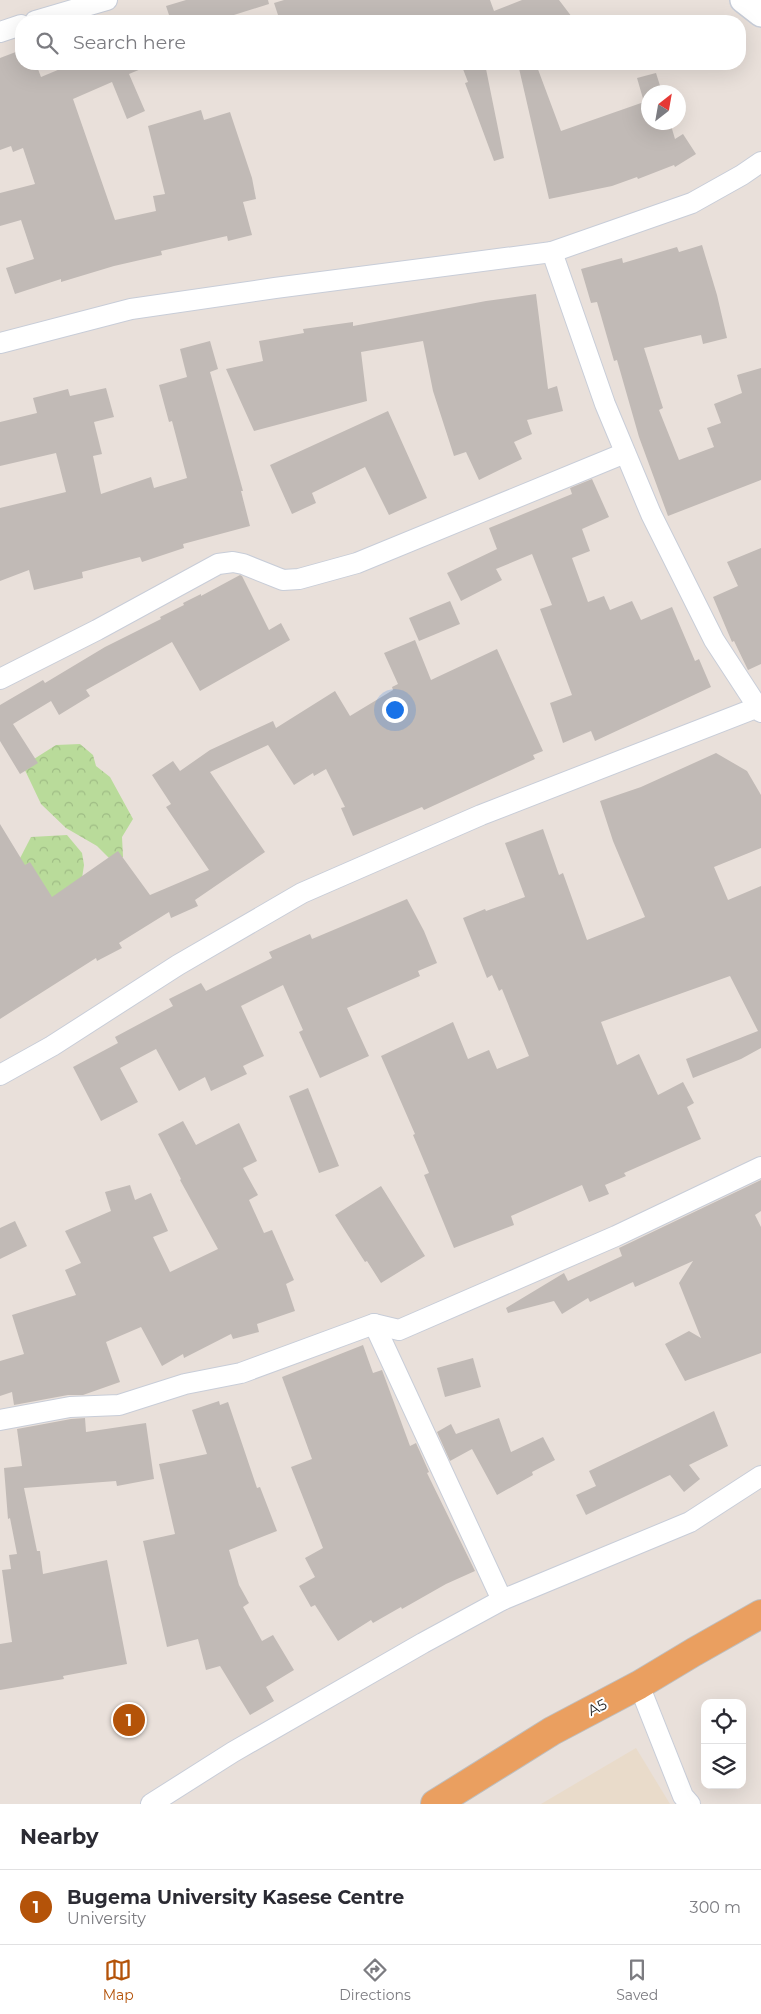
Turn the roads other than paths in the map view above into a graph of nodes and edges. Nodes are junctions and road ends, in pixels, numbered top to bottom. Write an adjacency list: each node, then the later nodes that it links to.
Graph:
1 (107, 0): 4 (street)
2 (743, 0): 3 (street)
3 (761, 14)
4 (56, 15)
5 (15, 27): 6 (street)
6 (0, 32)
7 (761, 162): 8 (street)
8 (552, 252): 9 (street); 10 (street)
9 (0, 343)
10 (625, 453): 11 (street); 12 (street)
11 (0, 679)
12 (760, 708): 13 (street)
13 (0, 1076)
14 (761, 1167): 15 (street)
15 (374, 1324): 16 (street); 18 (street)
16 (0, 1420)
17 (761, 1476): 18 (street)
18 (502, 1600): 21 (street)
19 (761, 1614): 20 (highway, A5 / A5)
20 (640, 1685): 22 (highway, A5 / A5); 23 (street)
21 (151, 1804)
22 (435, 1804)
23 (690, 1804)

